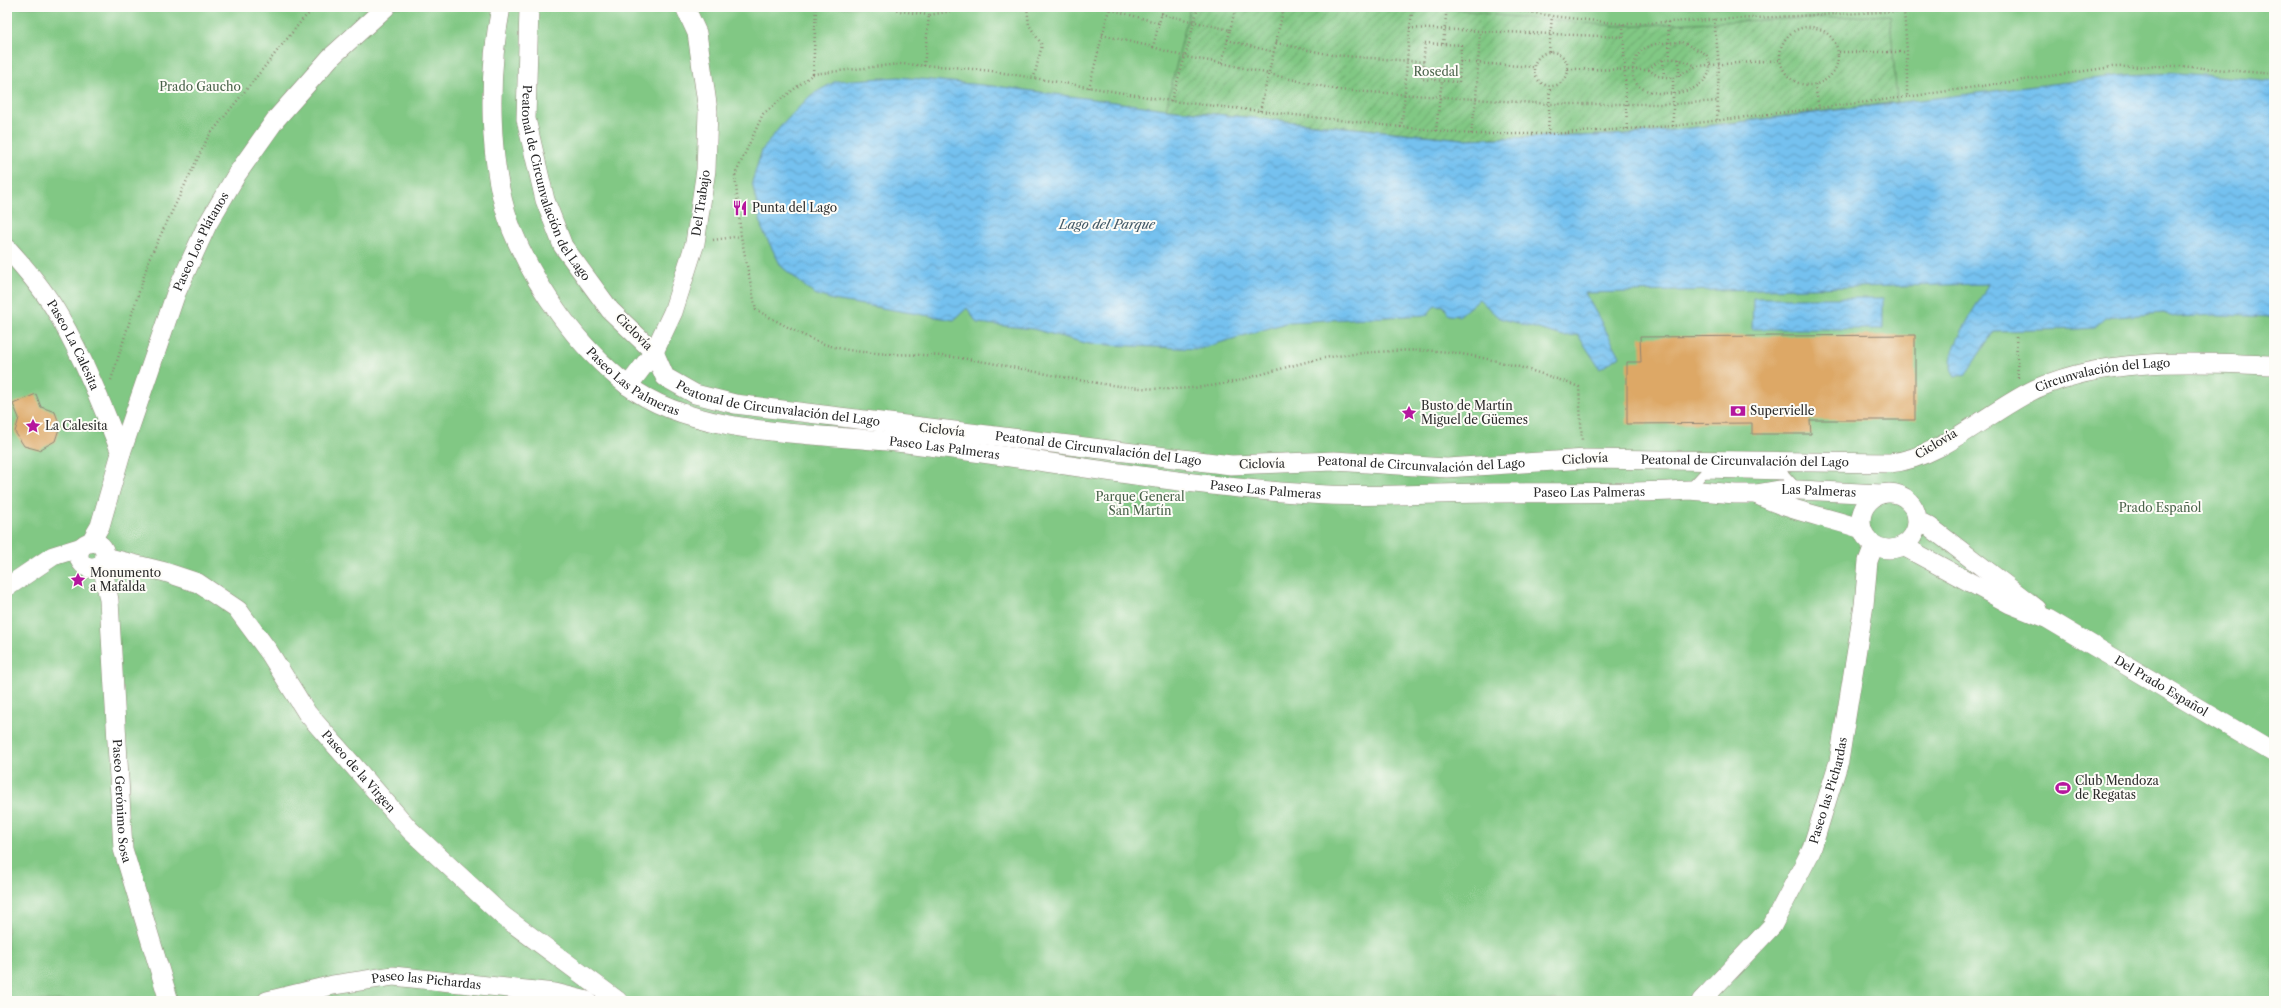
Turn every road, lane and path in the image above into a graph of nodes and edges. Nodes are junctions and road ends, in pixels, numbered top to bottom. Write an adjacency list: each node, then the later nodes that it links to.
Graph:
1 (316, 7): 103 (path)
2 (386, 7): 105 (street, Paseo Los Plátanos)
3 (501, 7): 102 (street, Paseo Las Palmeras)
4 (529, 7): 99 (street, Peatonal de Circunvalación del Lago)
5 (685, 7): 96 (street, Del Trabajo)
6 (816, 7): 65 (path)
7 (889, 7): 23 (path)
8 (961, 7): 23 (path)
9 (1027, 7): 70 (path)
10 (1164, 7): 22 (path)
11 (1198, 7): 26 (path)
12 (1236, 7): 32 (path)
13 (1276, 7): 20 (path)
14 (1413, 7): 30 (path)
15 (1447, 7): 31 (path)
16 (1501, 7): 24 (path)
17 (1904, 7): 21 (path)
18 (1956, 7): 21 (path)
19 (1109, 8): 28 (path); 34 (path)
20 (1284, 8): 38 (path)
21 (1904, 11): 25 (path); 45 (path)
22 (1161, 14): 26 (path); 28 (path)
23 (929, 15): 58 (path)
24 (1552, 16): 29 (path); 35 (path)
25 (1714, 19): 27 (path); 56 (path)
26 (1194, 22): 32 (path); 46 (path)
27 (1668, 22): 29 (path); 39 (path)
28 (1159, 23): 41 (path)
29 (1623, 24): 36 (path)
30 (1409, 28): 31 (path); 52 (path)
31 (1445, 29): 33 (path); 40 (path)
32 (1230, 30): 37 (path)
33 (1480, 31): 35 (path); 55 (path)
34 (1102, 34): 41 (path); 75 (path)
35 (1551, 34): 36 (path); 43 (path)
36 (1624, 37): 64 (path)
37 (1227, 40): 42 (path); 51 (path)
38 (1276, 43): 42 (path); 52 (path)
39 (1670, 43): 47 (path); 57 (path); 62 (path)
40 (1444, 44): 53 (path); 54 (path)
41 (1153, 47): 46 (path)
42 (1274, 52): 67 (path)
43 (1549, 52): 60 (path); 61 (path)
44 (1839, 52): 45 (path); 50 (path); 73 (path)
45 (1907, 52): 79 (path)
46 (1185, 57): 51 (path); 81 (path)
47 (1670, 58): 48 (path); 49 (path)
48 (1679, 58): 59 (path); 69 (path)
49 (1663, 60): 63 (path); 68 (path)
50 (1780, 60): 56 (path); 73 (path)
51 (1222, 62): 67 (path)
52 (1408, 62): 53 (path); 77 (path)
53 (1424, 62): 72 (path)
54 (1460, 62): 55 (path); 72 (path)
55 (1478, 63): 60 (path); 80 (path)
56 (1719, 64): 57 (path); 82 (path)
57 (1710, 65): 59 (path); 76 (path)
58 (924, 66): 65 (path); 70 (path)
59 (1697, 66): 69 (path)
60 (1534, 67): 74 (path)
61 (1568, 69): 64 (path); 74 (path)
62 (1633, 70): 63 (path); 64 (path); 76 (path)
63 (1649, 70): 68 (path)
64 (1625, 71): 84 (path)
65 (813, 74): 95 (path)
66 (2274, 74): 79 (path)
67 (1270, 75): 77 (path); 87 (path)
68 (1664, 76): 71 (path)
69 (1679, 76): 71 (path)
70 (1034, 78): 75 (path)
71 (1673, 78): 76 (path)
72 (1442, 80): 78 (path)
73 (1815, 85): 86 (path)
74 (1550, 86): 83 (path)
75 (1089, 88): 81 (path)
76 (1674, 92): 85 (path)
77 (1406, 95): 78 (path); 90 (path)
78 (1440, 97): 80 (path); 91 (path)
79 (1907, 97): 86 (path)
80 (1476, 100): 83 (path); 93 (path)
81 (1171, 101): 87 (path)
82 (1718, 101): 85 (path); 88 (path)
83 (1550, 104): 84 (path); 94 (path)
84 (1626, 104): 85 (path); 92 (path)
85 (1674, 104): 89 (path)
86 (1819, 108): 88 (path)
87 (1260, 111): 90 (path)
88 (1717, 121): 89 (path)
89 (1673, 126): 92 (path)
90 (1401, 127): 91 (path)
91 (1436, 130): 93 (path)
92 (1627, 130): 94 (path)
93 (1471, 134): 94 (path)
94 (1548, 134)
95 (741, 236): 96 (path); 106 (path)
96 (695, 243): 99 (street, Del Trabajo)
97 (7, 248): 103 (street, Paseo La Calesita)
98 (2016, 337): 101 (path)
99 (654, 352): 102 (street, Del Trabajo); 106 (street, Peatonal de Circunvalación del Lago)
100 (2274, 365): 104 (street, Circunvalación del Lago)
101 (2019, 383)
102 (628, 386): 107 (street, Paseo Las Palmeras)
103 (102, 408): 105 (street, Paseo La Calesita)
104 (1947, 442): 106 (street, Peatonal de Circunvalación del Lago)
105 (121, 453): 115 (street, Paseo Los Plátanos)
106 (1586, 459)
107 (1689, 490): 108 (lane); 109 (street, Las Palmeras)
108 (1799, 490): 109 (street, Las Palmeras); 110 (street, Las Palmeras)
109 (1756, 494): 112 (street, Las Palmeras)
110 (1882, 494): 111 (street); 112 (street)
111 (1918, 521): 114 (street); 117 (street, Del Prado Español)
112 (1862, 529): 113 (street)
113 (1874, 545): 114 (street); 123 (street, Paseo las Pichardas)
114 (1903, 546): 117 (street, Del Prado Español)
115 (93, 555): 116 (street, Paseo de la Virgen); 119 (street, Paseo Gerónimo Sosa); 122 (street, Paseo de la Virgen)
116 (7, 587)
117 (2048, 619): 118 (street, Del Prado Español)
118 (2274, 753)
119 (169, 1001)
120 (267, 1001): 121 (street, Paseo las Pichardas)
121 (587, 1001)
122 (618, 1001)
123 (1702, 1001)

